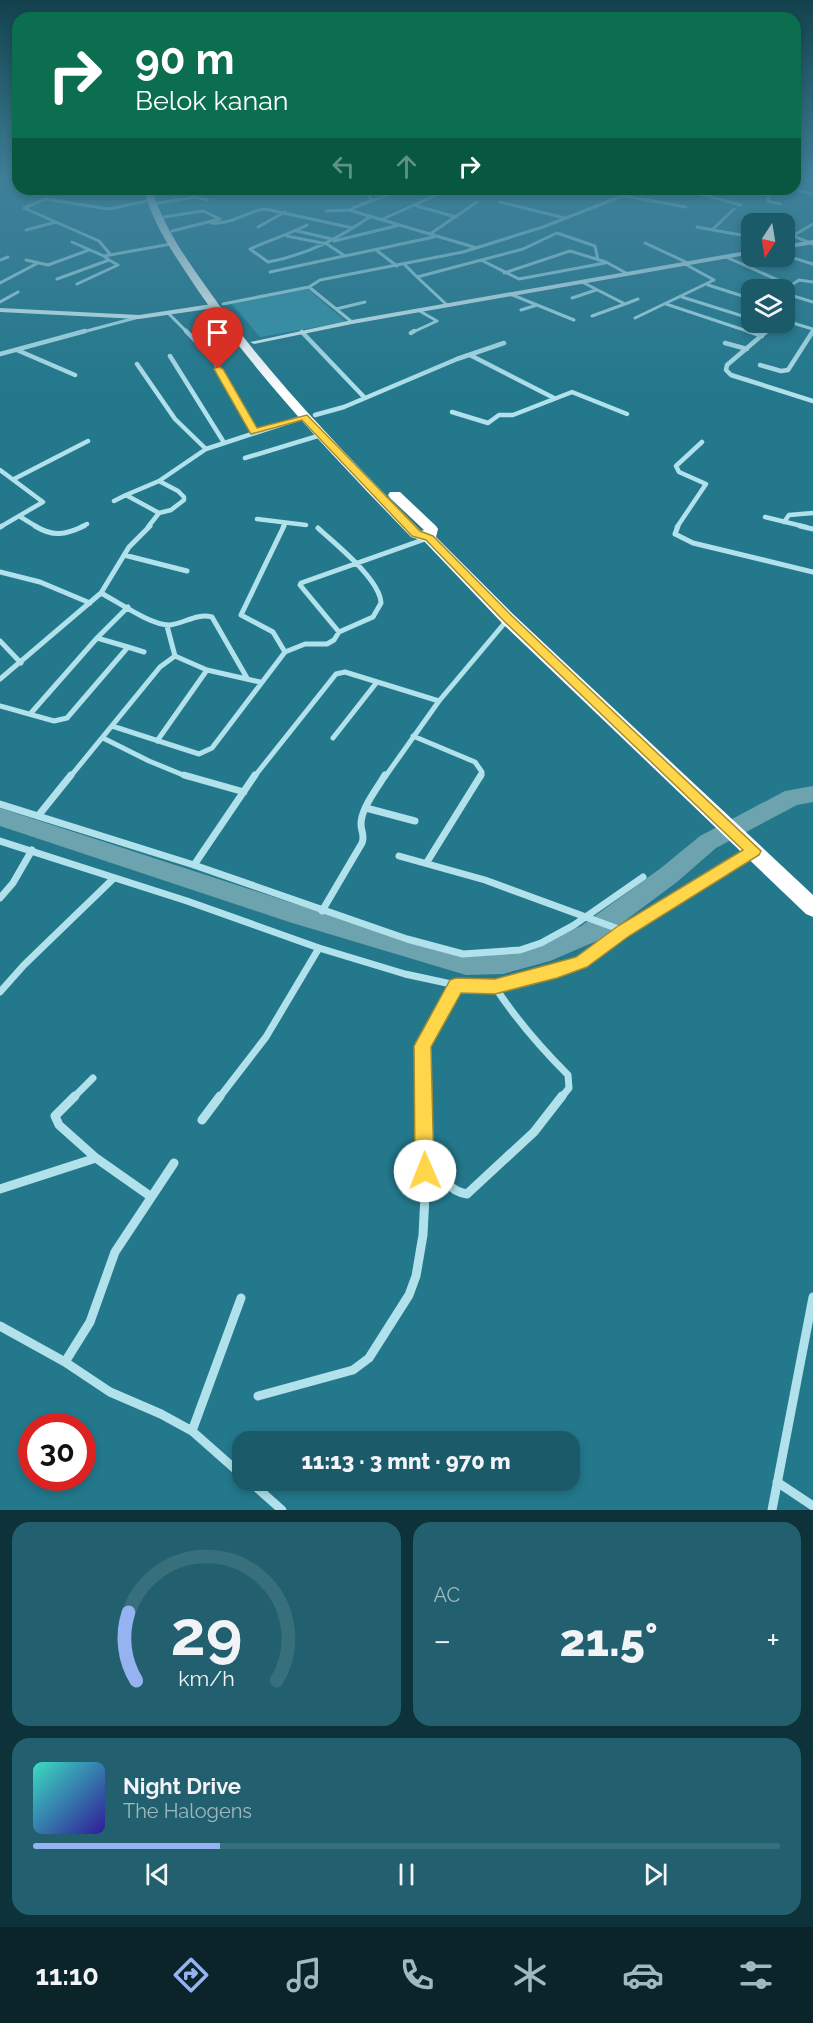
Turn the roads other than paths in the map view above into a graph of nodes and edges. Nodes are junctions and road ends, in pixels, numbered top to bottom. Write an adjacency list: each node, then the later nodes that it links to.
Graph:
1 (85, 251): 31 (street)
2 (93, 251): 19 (street)
3 (108, 251): 17 (street)
4 (119, 251): 17 (street)
5 (182, 251): 64 (highway)
6 (253, 251): 28 (street)
7 (313, 251): 28 (street)
8 (338, 251): 20 (street)
9 (368, 251): 20 (street)
10 (378, 251): 35 (street)
11 (463, 251): 34 (street)
12 (515, 251): 29 (street)
13 (567, 251): 38 (street)
14 (570, 251): 27 (street)
15 (596, 251): 27 (street)
16 (662, 251): 32 (street)
17 (110, 254): 19 (street)
18 (741, 254): 22 (street)
19 (104, 256): 26 (street)
20 (345, 256): 36 (street)
21 (8, 257): 24 (street)
22 (726, 257): 32 (street); 42 (street)
23 (795, 258): 33 (street)
24 (0, 260)
25 (26, 260): 31 (street)
26 (109, 260): 41 (street); 47 (street)
27 (598, 260): 30 (street)
28 (279, 261): 36 (street)
29 (483, 261): 38 (street); 40 (street)
30 (606, 262): 38 (street); 39 (street)
31 (38, 263): 46 (street)
32 (687, 264): 39 (street); 48 (street)
33 (813, 264)
34 (405, 265): 35 (street); 40 (street)
35 (397, 266): 49 (street)
36 (289, 268): 37 (street)
37 (270, 272)
38 (504, 273)
39 (628, 274): 43 (street)
40 (417, 278): 65 (street)
41 (57, 279)
42 (776, 279)
43 (582, 282): 50 (street); 52 (street)
44 (795, 282): 45 (street)
45 (813, 282)
46 (0, 283)
47 (77, 284)
48 (708, 285): 54 (street); 55 (street)
49 (309, 287): 64 (street); 67 (street)
50 (596, 290): 56 (street); 62 (street)
51 (18, 292): 58 (street)
52 (510, 294): 61 (street); 65 (street)
53 (795, 295): 60 (street)
54 (741, 296)
55 (681, 297): 63 (street); 72 (street)
56 (572, 298)
57 (638, 299): 62 (street)
58 (0, 302)
59 (364, 302): 67 (street)
60 (813, 302)
61 (537, 304): 69 (street); 75 (street)
62 (625, 304): 71 (street)
63 (666, 304): 74 (street); 82 (street)
64 (218, 305): 70 (street); 83 (highway); 99 (highway)
65 (447, 305): 68 (street)
66 (0, 309): 73 (street)
67 (336, 309): 76 (street)
68 (418, 310): 76 (street); 80 (street)
69 (521, 310)
70 (169, 314): 73 (street); 100 (street)
71 (592, 316)
72 (741, 316)
73 (139, 317): 87 (street)
74 (635, 318)
75 (574, 321)
76 (352, 322): 79 (street)
77 (795, 323): 78 (street)
78 (813, 330): 92 (street)
79 (302, 332): 83 (street); 94 (street)
80 (411, 333)
81 (765, 333): 82 (street)
82 (762, 336): 86 (street)
83 (254, 342): 99 (highway)
84 (504, 343): 89 (street)
85 (725, 343): 86 (street)
86 (747, 349): 96 (street)
87 (16, 350): 88 (street); 93 (street)
88 (0, 354)
89 (470, 355): 94 (street); 95 (street)
90 (170, 356): 103 (street)
91 (137, 364): 105 (street)
92 (760, 365)
93 (75, 375)
94 (364, 397): 99 (street)
95 (554, 398): 97 (street); 98 (street)
96 (813, 401)
97 (452, 412)
98 (627, 414)
99 (309, 416): 100 (street); 101 (highway); 124 (highway)
100 (254, 432): 103 (street)
101 (321, 435): 106 (street); 124 (highway)
102 (88, 441): 108 (street)
103 (223, 441): 105 (street)
104 (702, 442): 129 (street)
105 (206, 449): 109 (street)
106 (245, 458)
107 (0, 470): 108 (street)
108 (14, 479): 114 (street)
109 (159, 481): 110 (street); 112 (street)
110 (126, 495): 111 (street); 112 (street)
111 (114, 501)
112 (159, 513): 125 (street)
113 (813, 513): 117 (street)
114 (19, 516): 119 (street); 120 (street)
115 (765, 517): 117 (street)
116 (257, 519): 118 (street)
117 (784, 522): 123 (street)
118 (285, 523): 121 (street); 140 (street)
119 (87, 524)
120 (1, 525)
121 (306, 525)
122 (318, 528): 126 (street)
123 (813, 529)
124 (429, 538): 126 (street); 133 (highway)
125 (124, 555): 127 (street); 130 (street)
126 (353, 563): 135 (street); 135 (street)
127 (187, 571)
128 (0, 572): 131 (street)
129 (813, 572)
130 (101, 593): 131 (street); 132 (street)
131 (90, 603): 142 (street)
132 (128, 607): 134 (street); 136 (street)
133 (508, 619): 148 (street); 162 (highway)
134 (167, 627): 141 (street); 144 (street)
135 (339, 632): 140 (street)
136 (97, 638): 138 (street); 150 (street)
137 (0, 641): 142 (street)
138 (128, 647): 139 (street); 150 (street)
139 (144, 652)
140 (285, 652): 146 (street)
141 (175, 656): 143 (street); 151 (street)
142 (21, 663): 145 (street)
143 (207, 670): 144 (street); 155 (street)
144 (247, 678): 146 (street)
145 (0, 679)
146 (260, 682): 155 (street)
147 (377, 682): 148 (street); 154 (street); 156 (street)
148 (439, 701): 152 (street)
149 (0, 706): 150 (street)
150 (31, 713)
151 (112, 726): 153 (street); 155 (street)
152 (413, 736): 158 (street); 165 (street)
153 (103, 738): 156 (street); 159 (street)
154 (333, 738)
155 (157, 741)
156 (244, 792): 166 (street)
157 (0, 804): 159 (street)
158 (366, 808): 160 (street); 171 (street)
159 (38, 816): 166 (street)
160 (415, 821)
161 (0, 841): 163 (street)
162 (752, 849): 170 (highway); 173 (street)
163 (32, 850): 168 (street); 169 (street)
164 (399, 856): 165 (street)
165 (427, 862): 172 (street)
166 (194, 865): 171 (street)
167 (644, 877): 172 (street)
168 (114, 878): 174 (street); 177 (street)
169 (0, 898)
170 (813, 908)
171 (322, 911): 172 (street)
172 (584, 918): 173 (street)
173 (624, 931): 176 (street)
174 (318, 948): 175 (street); 179 (street)
175 (456, 985): 176 (street); 180 (street)
176 (495, 987): 180 (street)
177 (0, 992)
178 (93, 1078): 181 (street)
179 (202, 1120)
180 (424, 1148): 189 (street)
181 (96, 1158): 183 (street); 184 (street)
182 (174, 1163): 184 (street)
183 (0, 1189)
184 (150, 1196): 188 (street)
185 (813, 1297): 192 (street)
186 (241, 1298): 190 (street)
187 (0, 1326): 188 (street)
188 (65, 1362): 190 (street)
189 (258, 1396)
190 (192, 1431): 191 (street)
191 (232, 1466)
192 (777, 1482): 194 (street); 196 (street)
193 (260, 1491): 195 (street)
194 (813, 1506)
195 (282, 1510)
196 (772, 1510)

